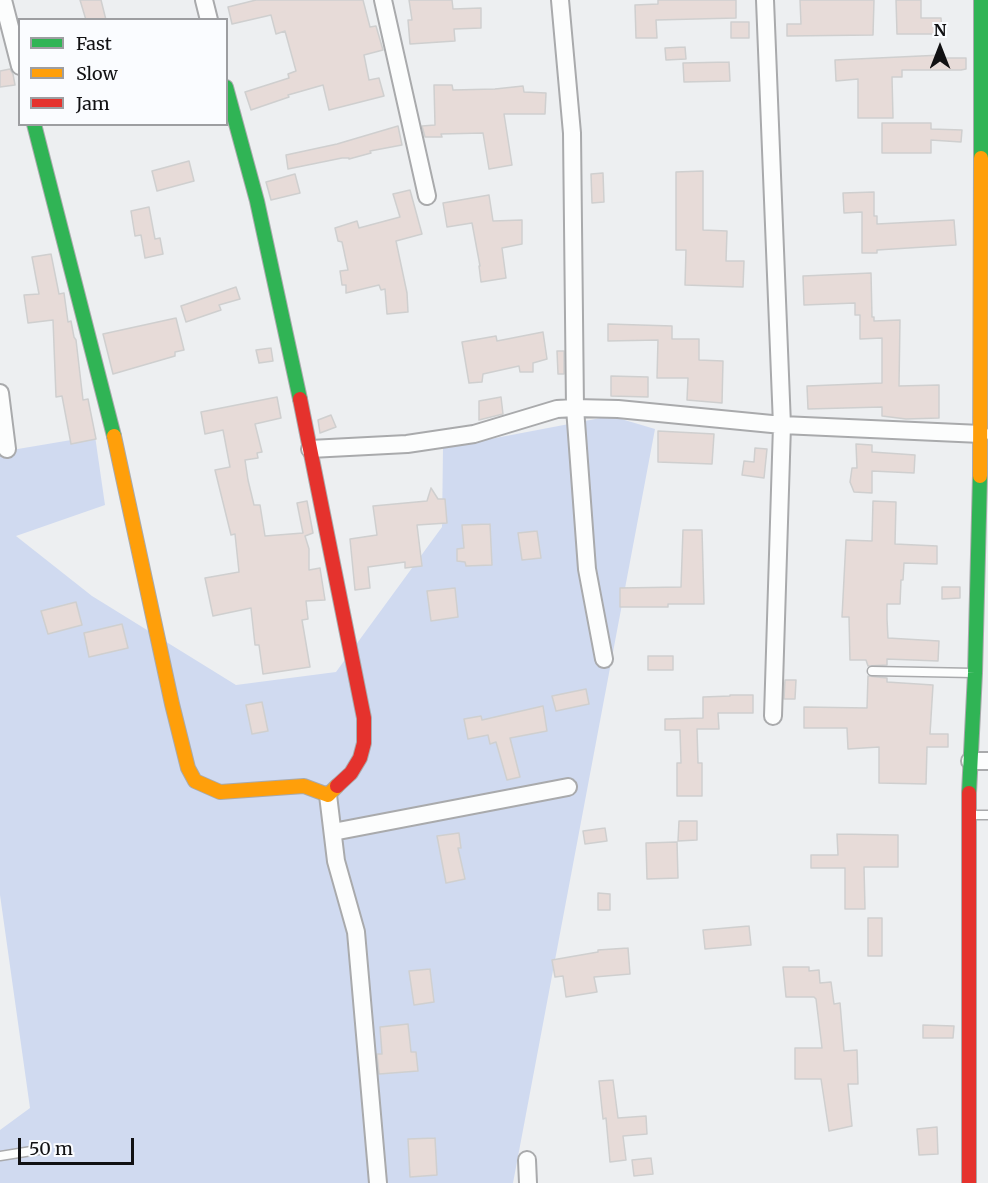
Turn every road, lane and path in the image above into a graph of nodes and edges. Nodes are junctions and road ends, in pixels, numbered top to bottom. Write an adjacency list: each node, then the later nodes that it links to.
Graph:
1 (3, 0): 8 (street)
2 (204, 0): 7 (street)
3 (383, 0): 11 (street)
4 (560, 0): 13 (street)
5 (765, 0): 14 (street)
6 (983, 4): 15 (street)
7 (208, 18)
8 (18, 58)
9 (228, 94): 17 (street)
10 (35, 126): 25 (street)
11 (427, 196)
12 (0, 393): 16 (street)
13 (575, 408): 14 (street); 17 (street); 18 (street)
14 (782, 425): 15 (street); 21 (street)
15 (981, 434): 20 (street)
16 (7, 449)
17 (310, 449): 25 (street)
18 (604, 659)
19 (872, 671): 20 (lane)
20 (975, 673): 22 (street)
21 (773, 716)
22 (970, 761): 23 (street); 26 (street)
23 (988, 761)
24 (568, 787): 28 (street)
25 (328, 795): 28 (street)
26 (970, 815): 27 (lane); 34 (street)
27 (988, 815)
28 (333, 832): 32 (street)
29 (44, 1149): 30 (lane)
30 (0, 1156)
31 (527, 1160): 33 (street)
32 (378, 1183)
33 (528, 1183)
34 (969, 1183)

